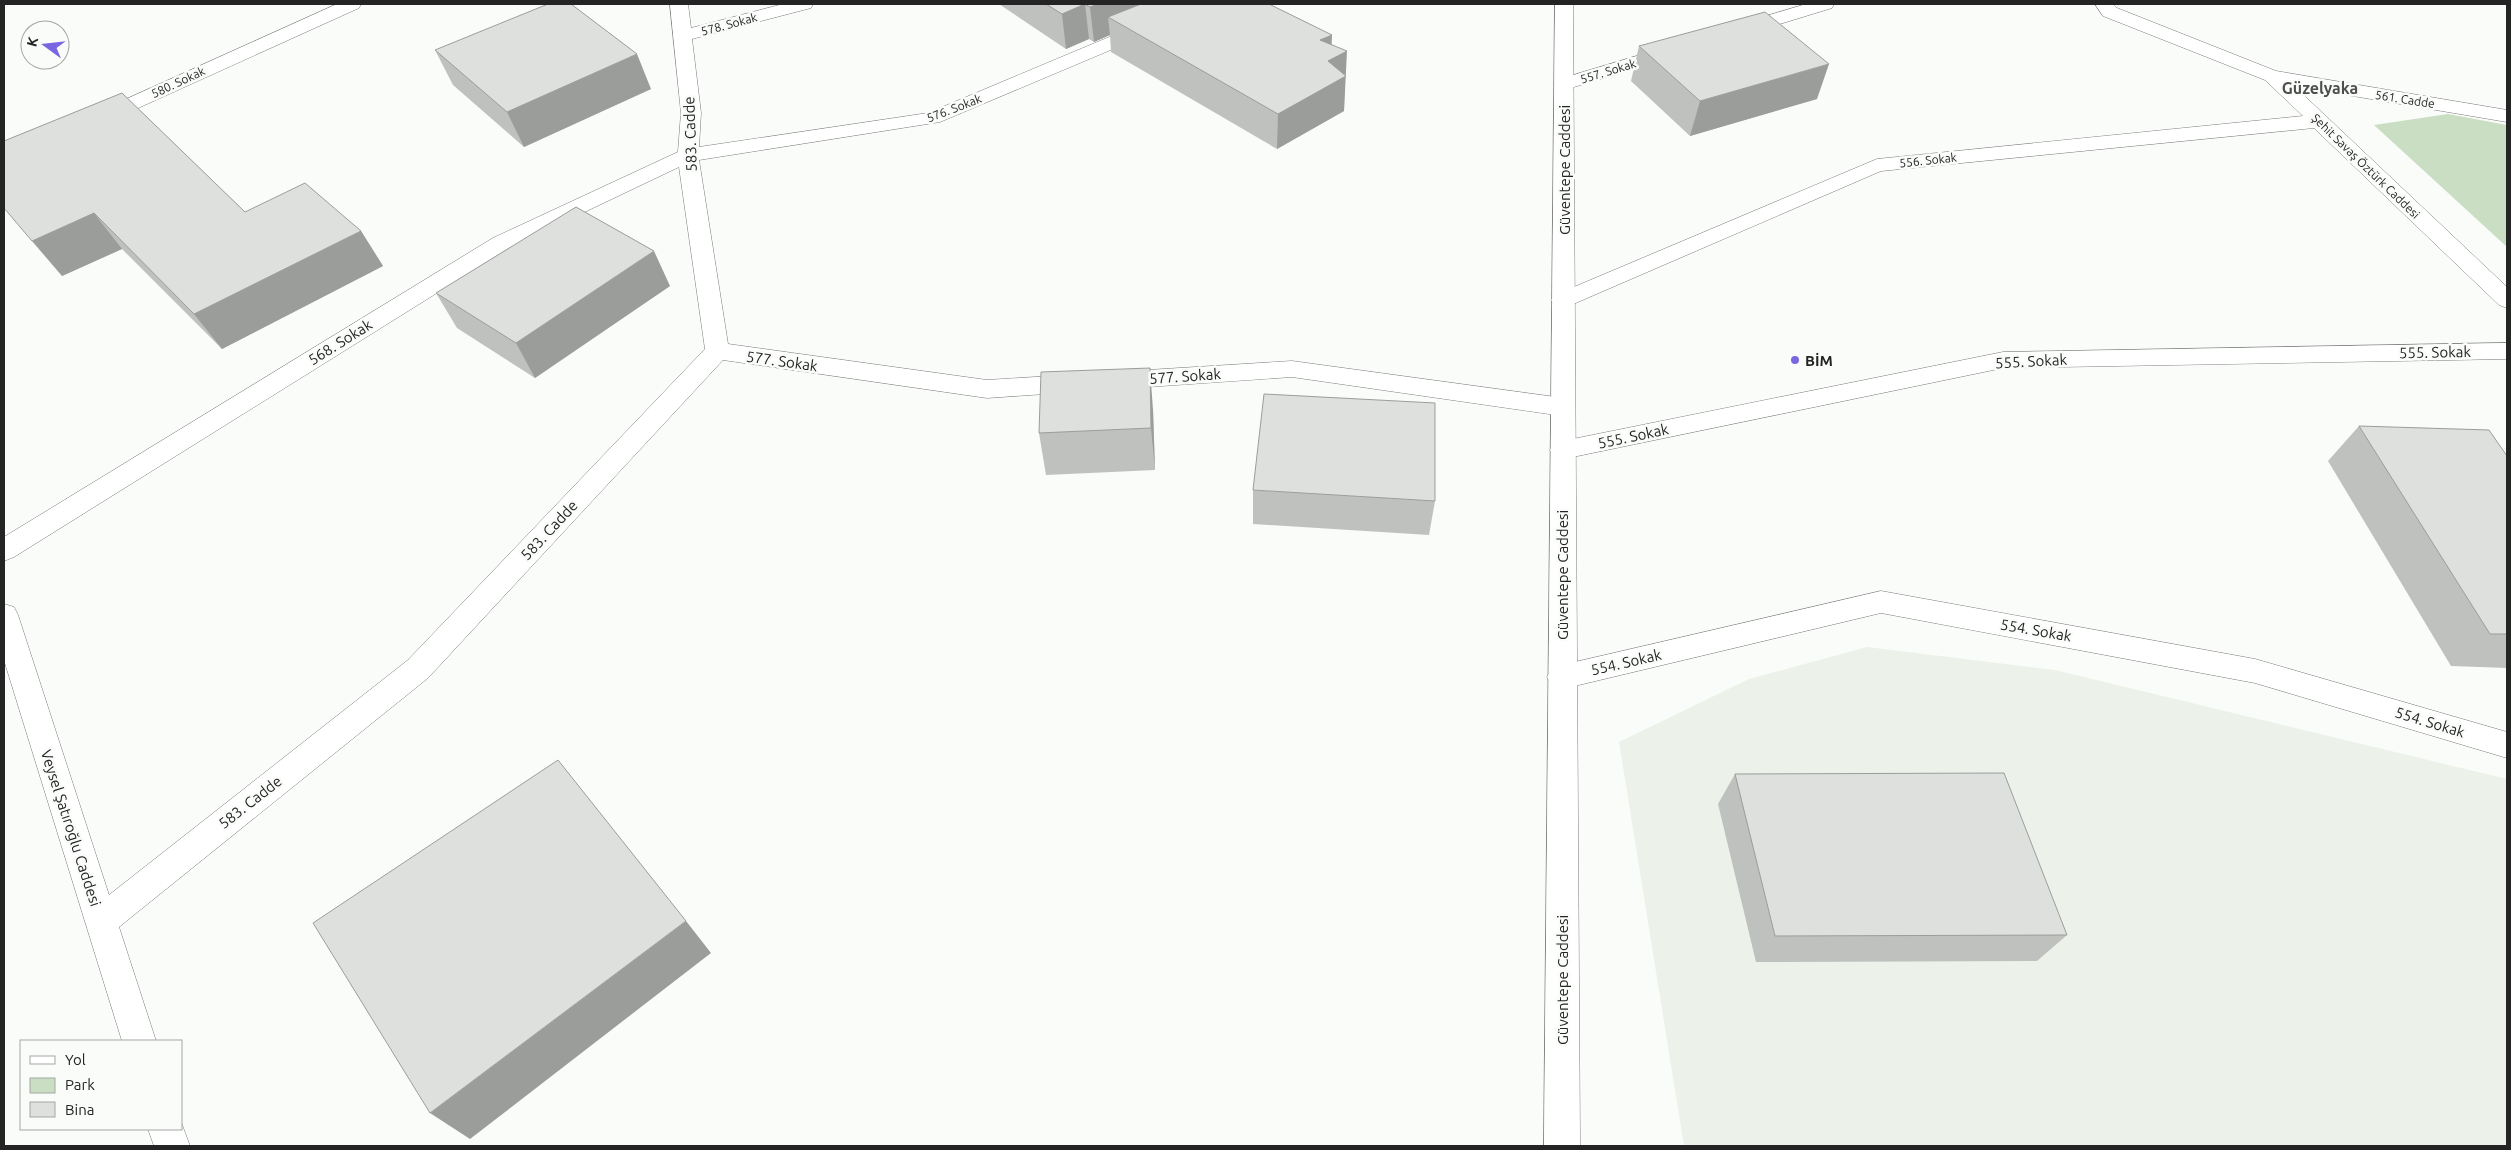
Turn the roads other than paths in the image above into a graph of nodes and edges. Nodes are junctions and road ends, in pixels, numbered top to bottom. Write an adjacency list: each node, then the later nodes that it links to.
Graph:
1 (352, 4): 16 (street, 580. Sokak)
2 (679, 4): 10 (street, 583. Cadde)
3 (804, 4): 10 (street, 578. Sokak)
4 (1203, 4): 17 (street, 576. Sokak)
5 (1564, 4): 13 (street, Güventepe Caddesi)
6 (1825, 4): 9 (street)
7 (2090, 4): 8 (street, Şehit Savaş Öztürk Caddesi)
8 (2107, 8): 12 (street, Şehit Savaş Öztürk Caddesi)
9 (1722, 35)
10 (682, 36): 17 (street, 583. Cadde)
11 (1685, 47): 13 (street, 557. Sokak)
12 (2272, 76): 14 (street, 561. Cadde); 15 (street, Şehit Savaş Öztürk Caddesi)
13 (1564, 84): 18 (street, Güventepe Caddesi)
14 (2507, 116)
15 (2319, 121): 18 (street, 556. Sokak); 19 (street, Şehit Savaş Öztürk Caddesi)
16 (84, 125)
17 (688, 155): 20 (street, 583. Cadde); 24 (street, 568. Sokak)
18 (1563, 300): 22 (street, Güventepe Caddesi)
19 (2507, 300)
20 (717, 351): 22 (street, 577. Sokak); 28 (street, 583. Cadde)
21 (2507, 351): 23 (street, 555. Sokak)
22 (1563, 407): 23 (street, Güventepe Caddesi)
23 (1563, 450): 26 (street, Güventepe Caddesi)
24 (4, 550)
25 (4, 615): 28 (street, Veysel Şatıroğlu Caddesi)
26 (1562, 677): 27 (street, 554. Sokak); 32 (street, Güventepe Caddesi)
27 (2507, 745)
28 (101, 921): 29 (street, Veysel Şatıroğlu Caddesi)
29 (139, 1040)
30 (166, 1130): 31 (street)
31 (172, 1146)
32 (1562, 1146)

